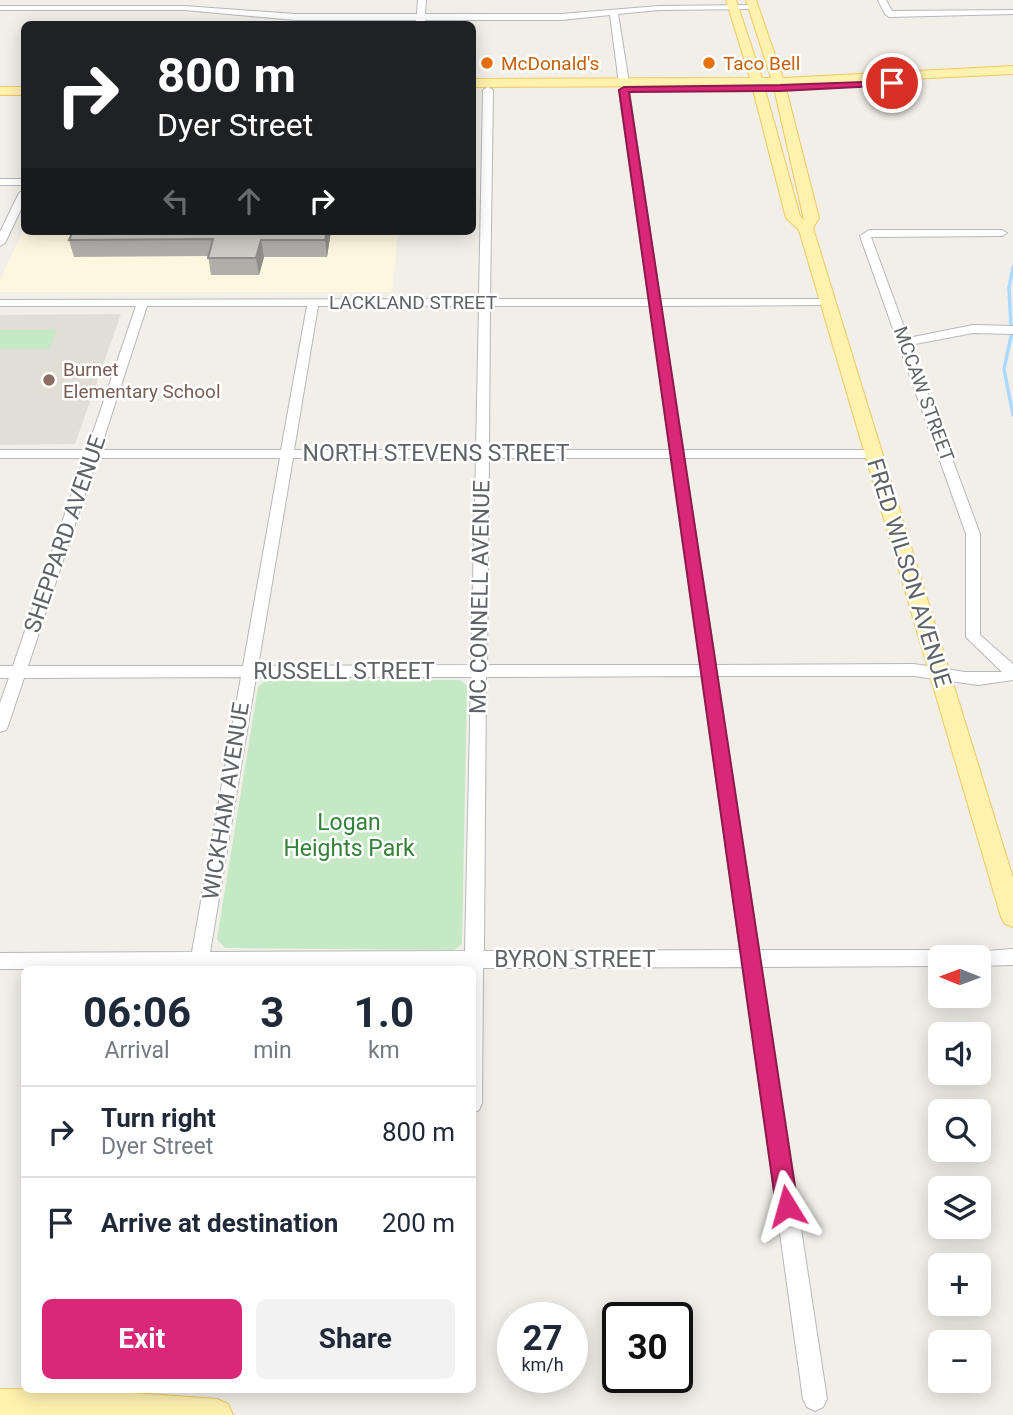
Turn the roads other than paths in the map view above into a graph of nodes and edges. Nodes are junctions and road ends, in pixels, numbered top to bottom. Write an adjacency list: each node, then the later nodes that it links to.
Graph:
1 (422, 0): 12 (street)
2 (882, 0): 9 (street)
3 (993, 0): 9 (street)
4 (732, 4): 5 (street); 8 (street); 19 (main road, FRED WILSON AVENUE)
5 (752, 4): 20 (main road, FRED WILSON AVENUE)
6 (0, 8): 7 (street)
7 (117, 8): 11 (street)
8 (614, 12): 12 (street); 21 (street)
9 (1002, 12): 10 (street)
10 (1013, 12)
11 (238, 19): 12 (street)
12 (420, 21)
13 (1013, 70): 20 (main road)
14 (1013, 77): 20 (main road)
15 (21, 83): 18 (main road)
16 (476, 83): 17 (main road)
17 (529, 83): 21 (main road); 22 (main road)
18 (0, 84)
19 (758, 85): 20 (main road); 21 (main road); 28 (main road, FRED WILSON AVENUE)
20 (779, 85): 28 (main road, FRED WILSON AVENUE)
21 (624, 86): 22 (main road); 31 (street)
22 (480, 90): 34 (street, MC CONNELL AVENUE)
23 (0, 91): 24 (main road)
24 (21, 91)
25 (0, 182): 26 (street)
26 (21, 182)
27 (21, 199): 30 (street)
28 (806, 228): 35 (main road, FRED WILSON AVENUE)
29 (1002, 233): 38 (street, MCCAW STREET)
30 (0, 243)
31 (655, 301): 34 (street, LACKLAND STREET); 35 (street, LACKLAND STREET); 40 (street)
32 (143, 302): 33 (street, LACKLAND STREET); 36 (street, LACKLAND STREET); 42 (street, SHEPPARD AVENUE)
33 (313, 302): 34 (street, LACKLAND STREET); 43 (street, WICKHAM AVENUE)
34 (484, 302): 39 (street, MC CONNELL AVENUE)
35 (826, 302): 44 (main road, FRED WILSON AVENUE)
36 (0, 303)
37 (1013, 330): 38 (street)
38 (906, 342): 50 (street, MCCAW STREET)
39 (482, 453): 40 (street, NORTH STEVENS STREET); 43 (street, NORTH STEVENS STREET); 47 (street, MC CONNELL AVENUE)
40 (677, 453): 44 (street, NORTH STEVENS STREET); 45 (street)
41 (0, 454): 42 (street, NORTH STEVENS STREET)
42 (92, 454): 43 (street, NORTH STEVENS STREET); 49 (street, SHEPPARD AVENUE)
43 (286, 454): 46 (street, WICKHAM AVENUE)
44 (872, 454): 51 (main road, FRED WILSON AVENUE)
45 (709, 670): 47 (street, RUSSELL STREET); 51 (street, RUSSELL STREET); 56 (street)
46 (248, 671): 47 (street, RUSSELL STREET); 49 (street, RUSSELL STREET); 60 (street, WICKHAM AVENUE)
47 (480, 671): 58 (street, MC CONNELL AVENUE)
48 (0, 672): 49 (street, RUSSELL STREET)
49 (18, 672): 52 (street, SHEPPARD AVENUE)
50 (1013, 673): 51 (street, RUSSELL STREET)
51 (940, 674): 53 (main road, FRED WILSON AVENUE)
52 (0, 726)
53 (1013, 917)
54 (991, 957): 55 (street)
55 (1013, 957)
56 (751, 958): 57 (street, BYRON STREET); 58 (street, BYRON STREET); 62 (street)
57 (928, 958)
58 (475, 960): 60 (street, BYRON STREET); 61 (street, MC CONNELL AVENUE)
59 (0, 961): 60 (street, BYRON STREET)
60 (199, 965)
61 (475, 966)
62 (815, 1399)
63 (0, 1404): 64 (main road)
64 (217, 1415)

